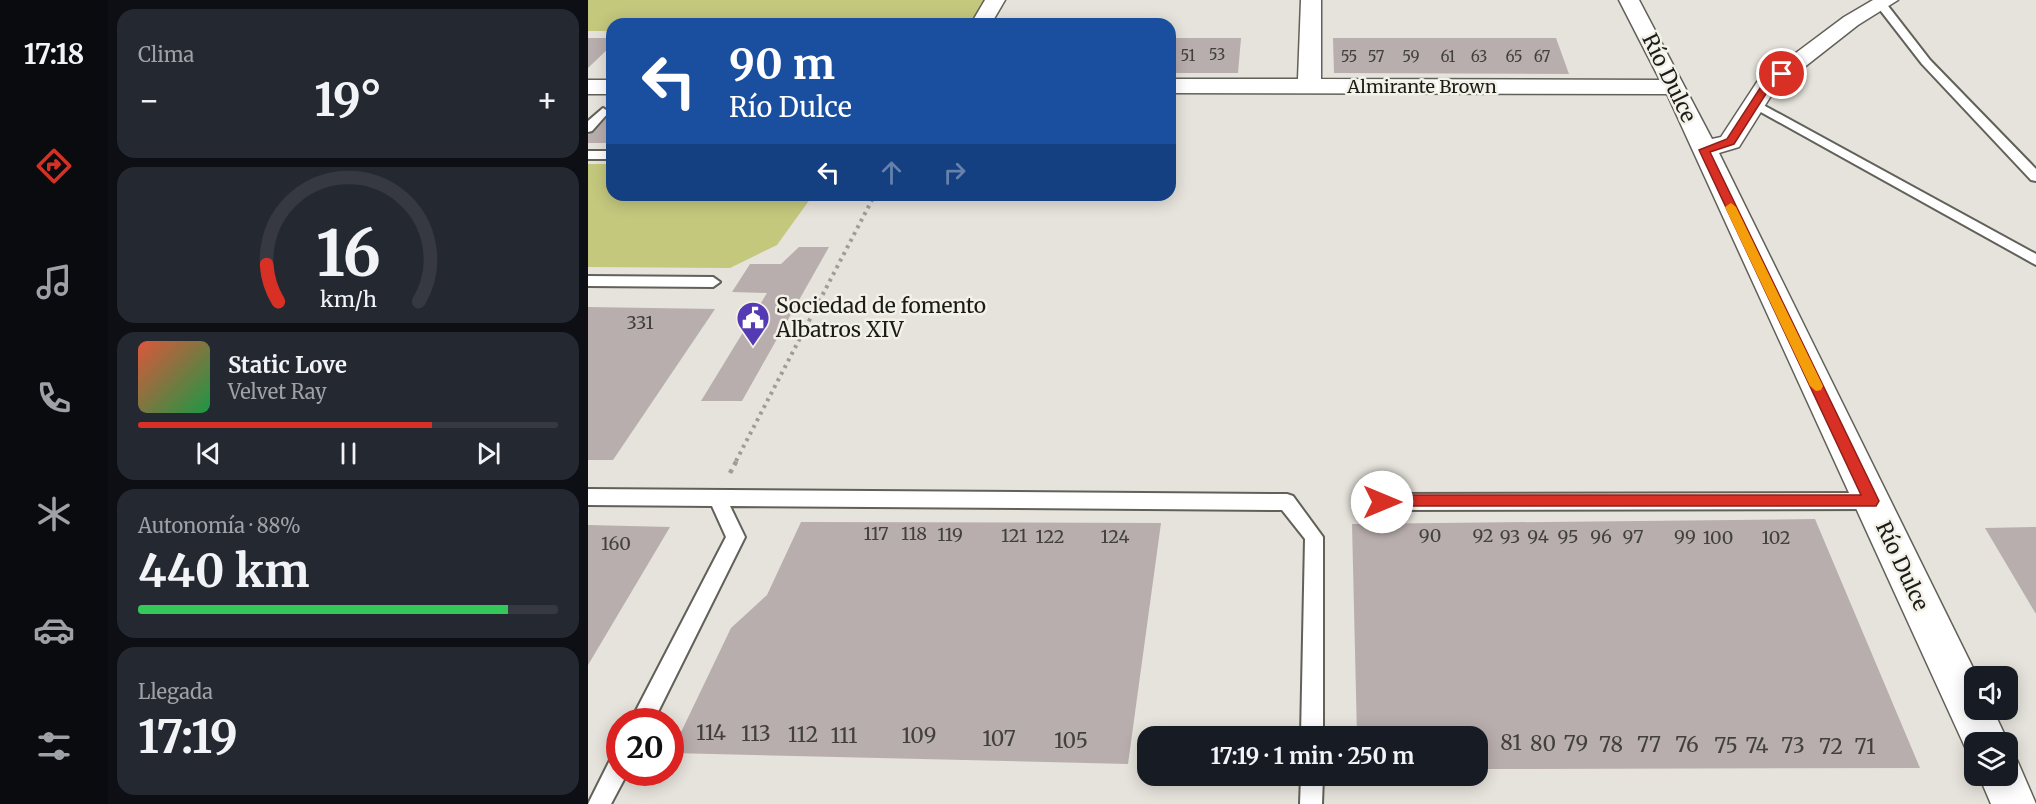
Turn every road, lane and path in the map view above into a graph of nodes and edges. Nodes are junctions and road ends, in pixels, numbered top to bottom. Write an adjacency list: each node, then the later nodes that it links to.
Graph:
1 (995, 0): 5 (street)
2 (1311, 0): 9 (street)
3 (1629, 0): 10 (street, Río Dulce)
4 (1885, 2): 11 (street); 17 (lane)
5 (984, 18)
6 (1176, 86): 9 (street, Almirante Brown)
7 (588, 87): 8 (street)
8 (606, 87)
9 (1309, 87): 10 (street, Almirante Brown)
10 (1675, 87): 14 (street, Río Dulce)
11 (1755, 104): 14 (street); 19 (lane)
12 (603, 112): 13 (lane)
13 (588, 128)
14 (1704, 150): 24 (street, Río Dulce)
15 (588, 155): 16 (lane)
16 (606, 155)
17 (2036, 177)
18 (872, 201): 23 (path)
19 (2036, 260)
20 (588, 281): 21 (lane)
21 (713, 282)
22 (588, 497): 23 (lane)
23 (717, 498): 26 (lane); 27 (lane)
24 (1871, 501): 25 (lane); 28 (street, Río Dulce)
25 (1382, 502)
26 (649, 708)
27 (1312, 726)
28 (1981, 732)
29 (608, 786): 32 (lane)
30 (1312, 786): 33 (lane)
31 (2006, 786): 34 (street)
32 (599, 804)
33 (1311, 804)
34 (2015, 804)

